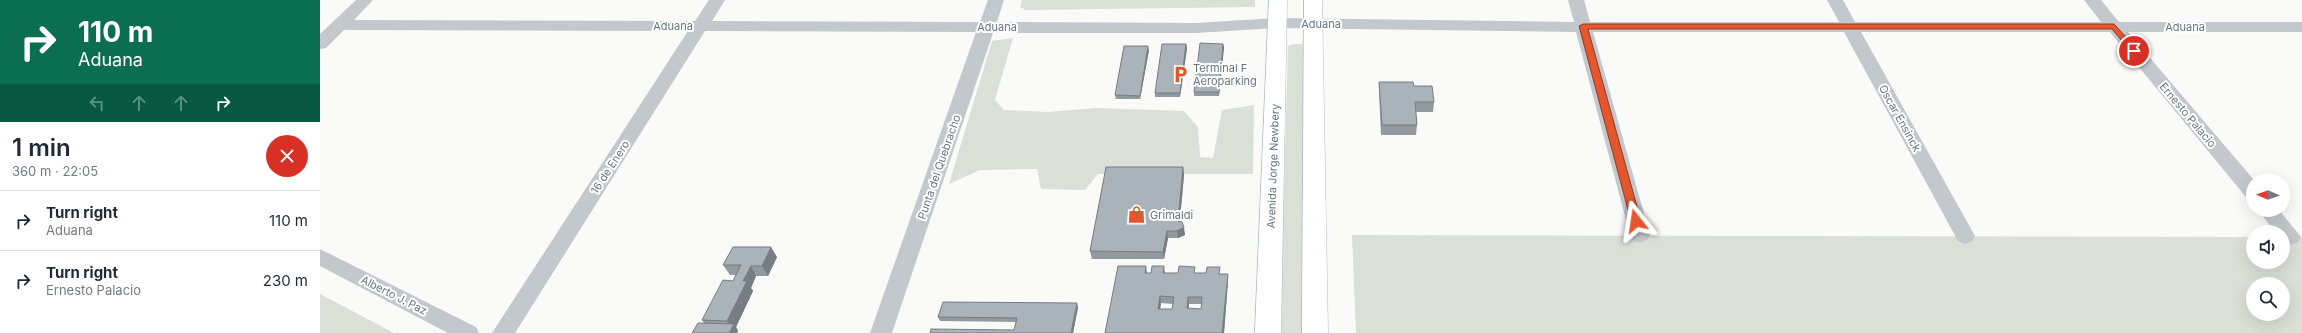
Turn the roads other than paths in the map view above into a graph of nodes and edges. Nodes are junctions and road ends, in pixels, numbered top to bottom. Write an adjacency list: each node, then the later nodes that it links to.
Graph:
1 (365, 0): 11 (street)
2 (717, 0): 12 (street, 16 de Enero)
3 (996, 0): 14 (street, Punta del Quebracho)
4 (1278, 0): 9 (main road, Avenida Jorge Newbery)
5 (1313, 0): 10 (main road)
6 (1576, 0): 13 (street)
7 (1835, 0): 15 (street, Oscar Ensinck)
8 (2092, 0): 16 (street, Ernesto Palacio)
9 (1278, 24): 10 (street, Aduana); 14 (street, Aduana); 28 (main road, Avenida Jorge Newbery)
10 (1314, 24): 13 (street, Aduana); 29 (main road)
11 (340, 25): 12 (street, Aduana); 18 (street)
12 (701, 26): 14 (street, Aduana); 26 (street, 16 de Enero)
13 (1583, 26): 15 (street, Aduana); 21 (street)
14 (987, 27): 27 (street, Punta del Quebracho)
15 (1850, 27): 16 (street, Aduana); 22 (street, Oscar Ensinck)
16 (2114, 27): 17 (street, Aduana); 19 (street, Ernesto Palacio)
17 (2302, 27)
18 (320, 44)
19 (2246, 184)
20 (2274, 217): 23 (street)
21 (1640, 236)
22 (1965, 236)
23 (2291, 237)
24 (320, 257): 25 (street, Alberto J. Paz)
25 (468, 333)
26 (503, 333)
27 (881, 333)
28 (1268, 333)
29 (1315, 333)

